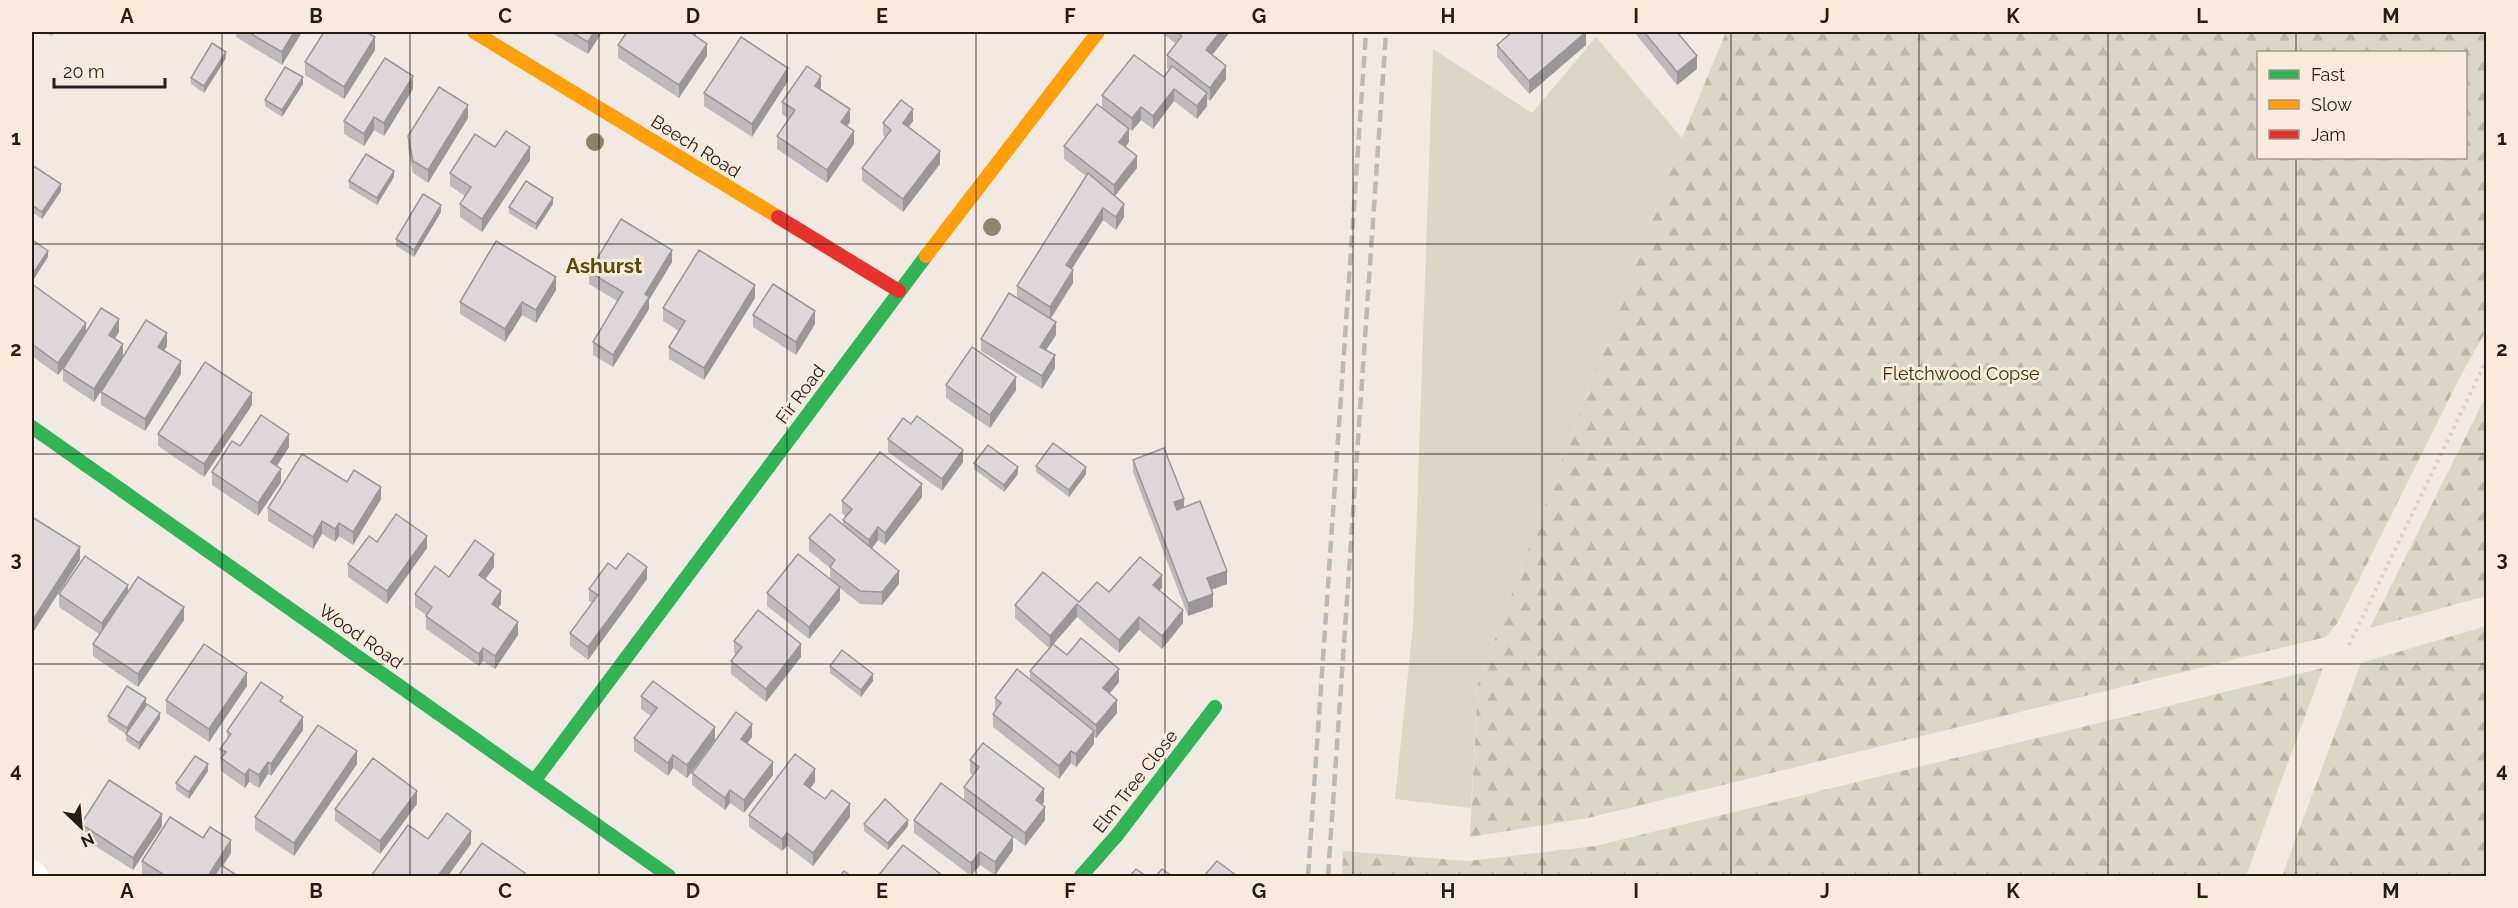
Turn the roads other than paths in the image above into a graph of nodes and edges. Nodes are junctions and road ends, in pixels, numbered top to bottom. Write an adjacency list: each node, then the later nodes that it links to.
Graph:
1 (1098, 32): 3 (street, Fir Road)
2 (481, 33): 3 (street, Beech Road)
3 (900, 291): 6 (street, Fir Road)
4 (32, 427): 6 (street, Wood Road)
5 (1215, 707): 8 (street, Elm Tree Close)
6 (534, 780): 7 (street, Wood Road)
7 (669, 876)
8 (1082, 876)

